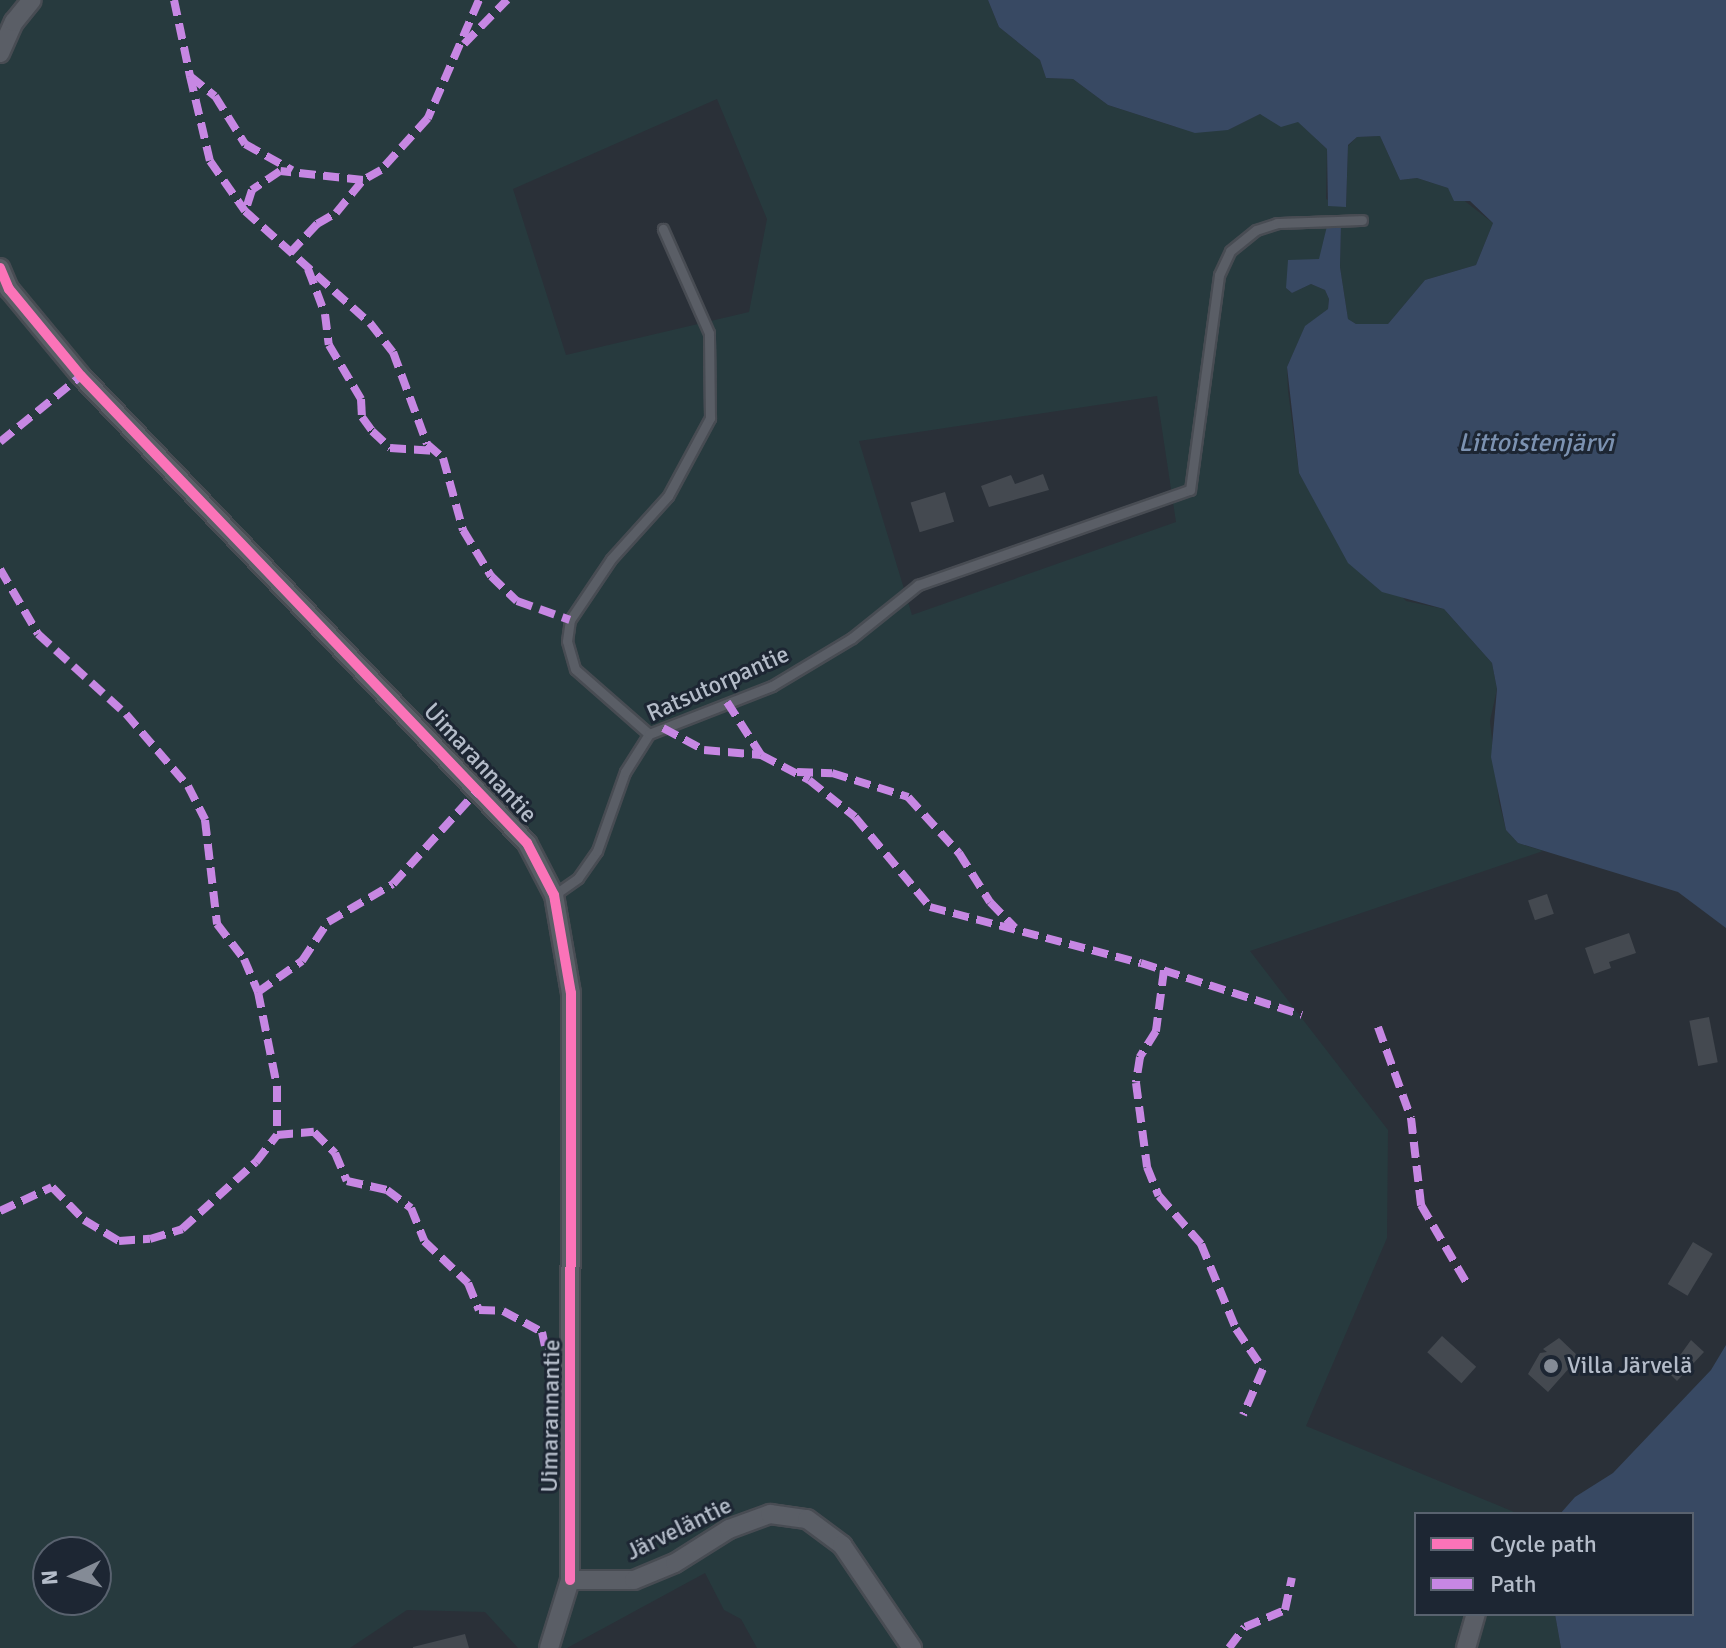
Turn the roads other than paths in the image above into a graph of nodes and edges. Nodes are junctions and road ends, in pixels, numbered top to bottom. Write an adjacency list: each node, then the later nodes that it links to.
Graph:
1 (32, 0): 2 (street)
2 (0, 53)
3 (1362, 220): 6 (lane, Ratsutorpantie)
4 (663, 229): 6 (lane)
5 (0, 268): 7 (street, Uimarannantie)
6 (649, 734): 7 (lane, Ratsutorpantie)
7 (554, 895): 8 (street, Uimarannantie)
8 (570, 1580): 10 (street); 11 (street, Järveläntie)
9 (1475, 1616): 12 (street)
10 (549, 1648)
11 (912, 1648)
12 (1466, 1648)

